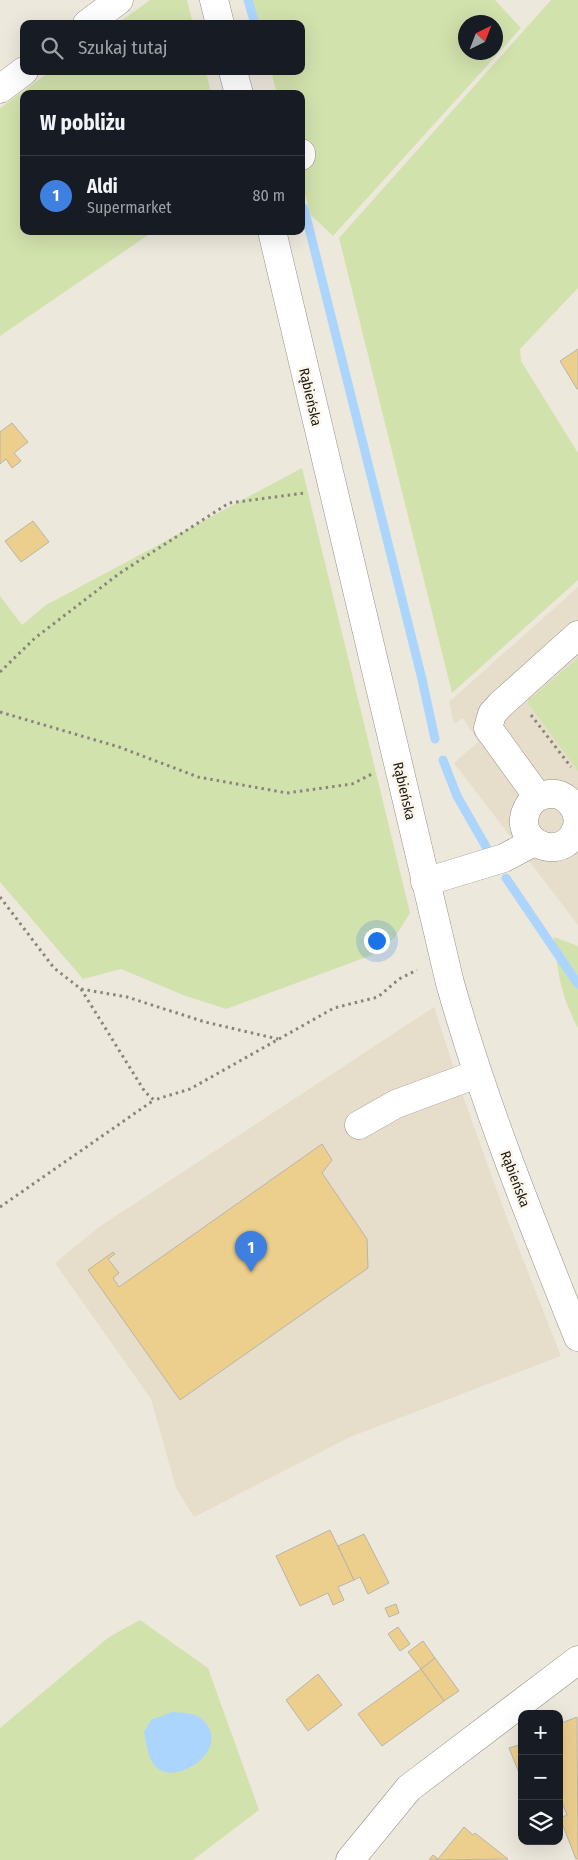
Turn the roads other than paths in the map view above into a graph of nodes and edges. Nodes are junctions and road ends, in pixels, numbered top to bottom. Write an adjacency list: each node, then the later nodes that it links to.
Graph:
1 (119, 0): 3 (street)
2 (214, 0): 4 (street)
3 (92, 20)
4 (219, 20)
5 (20, 74): 7 (street)
6 (234, 75): 8 (street)
7 (0, 89)
8 (238, 90)
9 (273, 235): 14 (street, Rąbieńska)
10 (578, 635): 11 (street)
11 (538, 797): 12 (street); 13 (street)
12 (578, 822): 13 (street)
13 (534, 842): 14 (street)
14 (425, 882): 15 (street, Rąbieńska)
15 (477, 1074): 16 (street); 17 (street, Rąbieńska)
16 (359, 1124)
17 (578, 1337)
18 (578, 1660): 19 (street)
19 (350, 1860)

